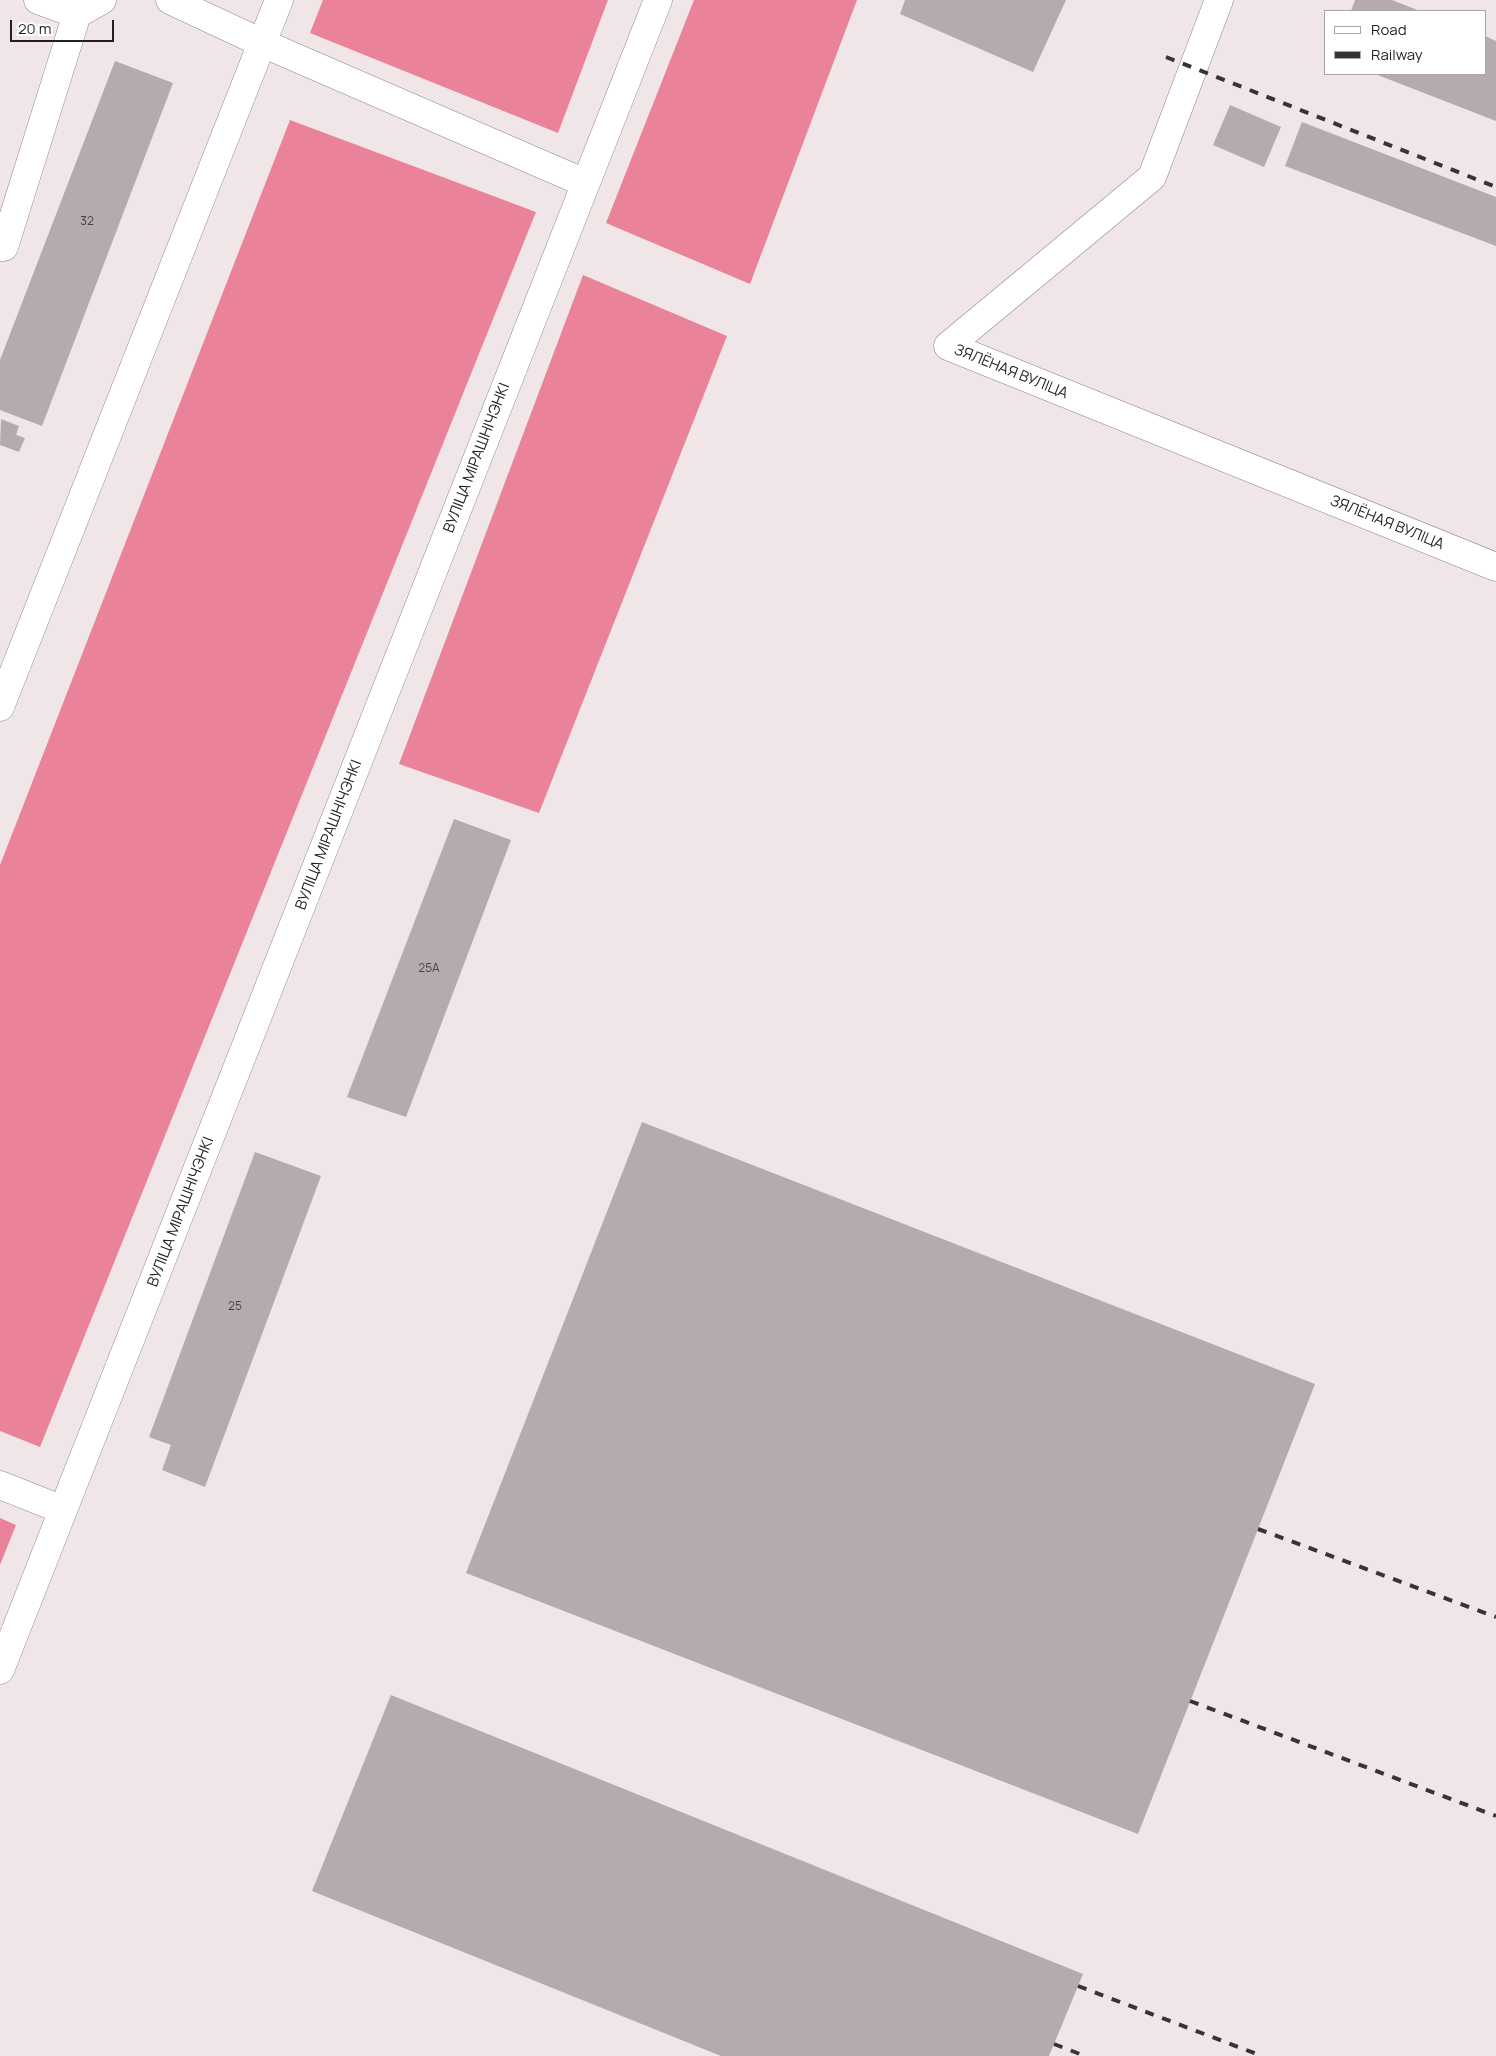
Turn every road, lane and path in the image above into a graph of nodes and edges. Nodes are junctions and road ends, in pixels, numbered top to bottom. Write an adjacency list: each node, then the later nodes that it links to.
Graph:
1 (38, 0): 7 (street)
2 (102, 0): 7 (street)
3 (170, 0): 8 (street)
4 (279, 0): 8 (street)
5 (658, 0): 9 (street, ВУЛІЦА МІРАШНІЧЭНКІ)
6 (1219, 0): 11 (street, ЗЯЛЁНАЯ ВУЛІЦА)
7 (77, 14): 10 (street)
8 (262, 43): 9 (street); 12 (street)
9 (585, 183): 14 (street, ВУЛІЦА МІРАШНІЧЭНКІ)
10 (0, 247)
11 (1496, 567)
12 (0, 707)
13 (0, 1485): 14 (street)
14 (63, 1510): 15 (street, ВУЛІЦА МІРАШНІЧЭНКІ)
15 (0, 1670)

